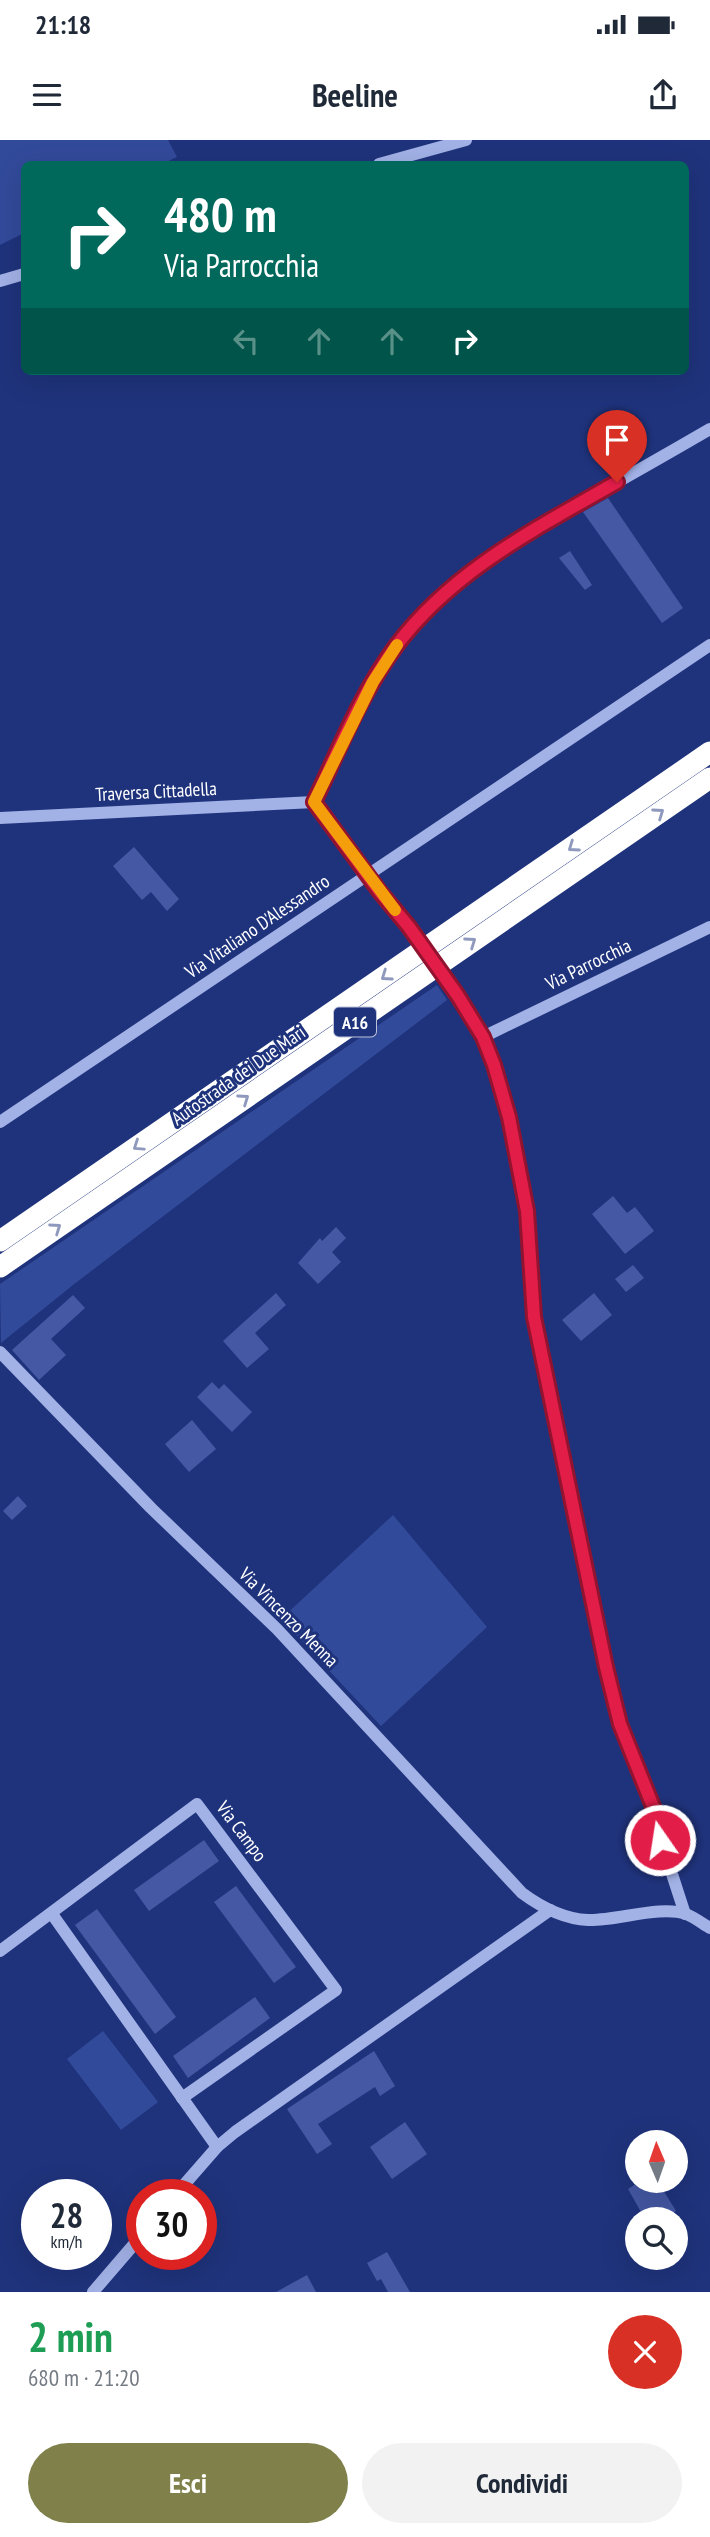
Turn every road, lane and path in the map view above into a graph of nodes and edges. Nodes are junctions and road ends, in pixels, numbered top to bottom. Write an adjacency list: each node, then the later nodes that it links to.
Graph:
1 (466, 140): 2 (street)
2 (390, 161)
3 (21, 275): 4 (street)
4 (0, 282)
5 (710, 429): 9 (street)
6 (710, 645): 13 (street, Via Vitaliano D'Alessandro)
7 (710, 752): 14 (highway, Autostrada dei Due Mari / A16, one-way to 14)
8 (710, 778): 15 (highway, Autostrada dei Due Mari / A16, one-way to 8)
9 (314, 802): 10 (street, Traversa Cittadella); 12 (street, bridge)
10 (0, 818)
11 (710, 927): 12 (street, Via Parrocchia)
12 (483, 1037): 19 (street)
13 (0, 1122)
14 (0, 1241)
15 (0, 1267)
16 (0, 1352): 17 (street, Via Vincenzo Menna)
17 (550, 1910): 19 (street); 23 (street)
18 (52, 1914): 21 (street); 22 (street); 22 (street, Via Campo)
19 (685, 1914): 20 (street)
20 (710, 1928)
21 (0, 1951)
22 (182, 2098): 23 (street)
23 (216, 2147): 24 (street)
24 (189, 2179)
25 (126, 2254): 26 (street)
26 (93, 2292)

